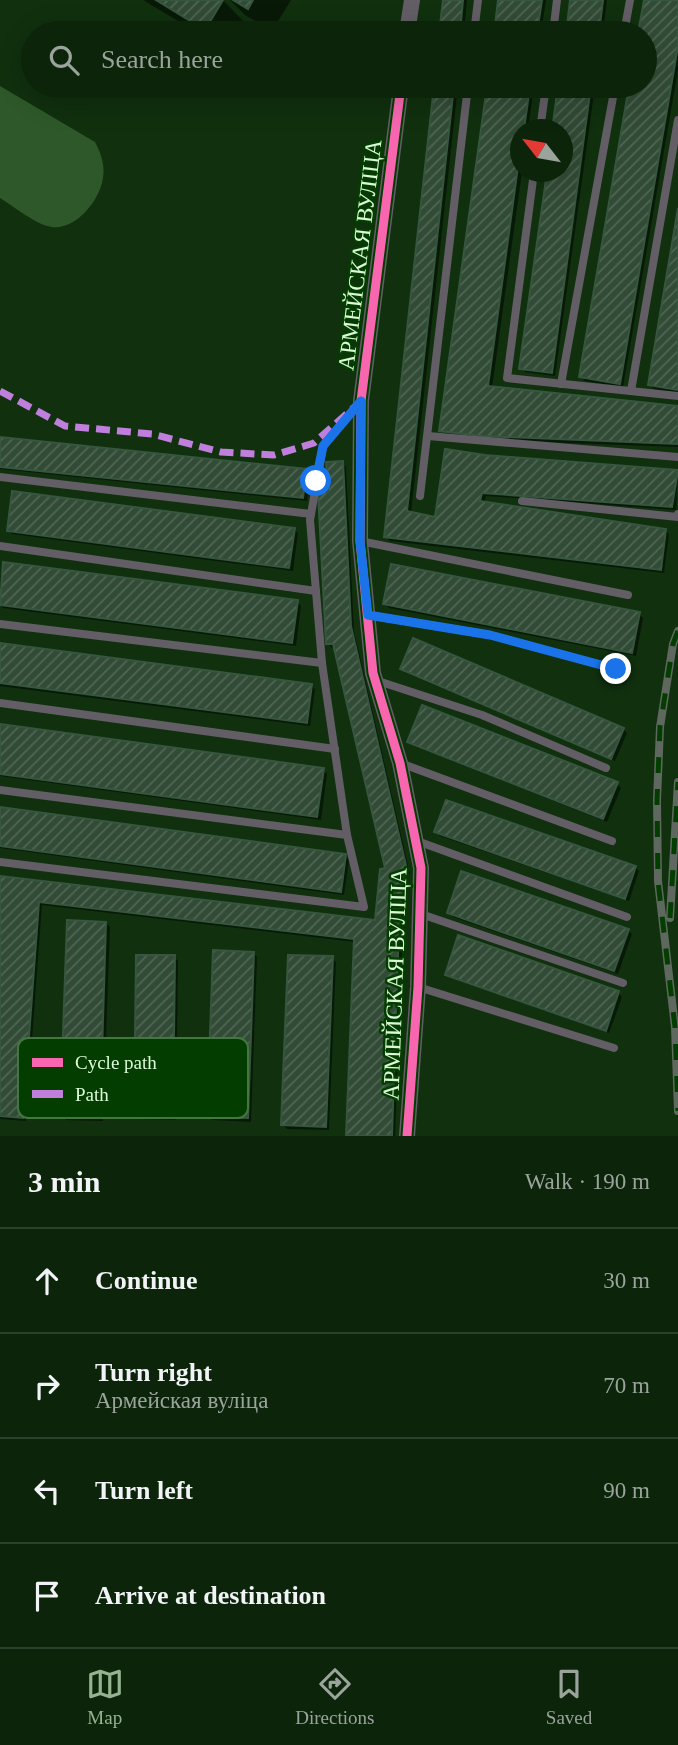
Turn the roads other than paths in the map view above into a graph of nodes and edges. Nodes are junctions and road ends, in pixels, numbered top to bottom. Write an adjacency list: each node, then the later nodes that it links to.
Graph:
1 (412, 0): 5 (street)
2 (478, 0): 6 (lane)
3 (557, 0): 7 (lane)
4 (630, 0): 8 (lane)
5 (409, 21)
6 (475, 21)
7 (554, 21)
8 (626, 21)
9 (399, 98): 19 (street, АРМЕЙСКАЯ ВУЛІЦА)
10 (467, 98): 20 (lane)
11 (544, 98): 13 (lane)
12 (613, 98): 16 (lane)
13 (542, 119)
14 (678, 120): 17 (lane)
15 (533, 182): 16 (lane)
16 (561, 384): 17 (lane)
17 (631, 391): 18 (lane)
18 (678, 396)
19 (361, 401): 26 (lane); 27 (street, АРМЕЙСКАЯ ВУЛІЦА)
20 (428, 436): 21 (lane); 23 (lane)
21 (678, 457)
22 (0, 477): 26 (lane)
23 (420, 495)
24 (522, 501): 25 (lane)
25 (678, 513)
26 (311, 514): 29 (lane)
27 (360, 541): 30 (lane); 31 (street, АРМЕЙСКАЯ ВУЛІЦА)
28 (0, 546): 29 (lane)
29 (316, 591): 33 (lane)
30 (628, 595)
31 (368, 615): 34 (lane); 35 (street, АРМЕЙСКАЯ ВУЛІЦА)
32 (0, 624): 33 (lane)
33 (323, 663): 37 (lane)
34 (616, 669)
35 (375, 680): 38 (street, АРМЕЙСКАЯ ВУЛІЦА); 39 (lane)
36 (0, 703): 37 (lane)
37 (335, 748): 41 (lane)
38 (400, 763): 42 (street, АРМЕЙСКАЯ ВУЛІЦА); 43 (lane)
39 (606, 768)
40 (0, 790): 41 (lane)
41 (347, 835): 44 (lane)
42 (417, 841): 45 (street, АРМЕЙСКАЯ ВУЛІЦА); 46 (lane)
43 (612, 841)
44 (0, 862)
45 (421, 914): 47 (lane); 48 (street, АРМЕЙСКАЯ ВУЛІЦА)
46 (627, 917)
47 (623, 984)
48 (418, 987): 49 (lane); 50 (street, АРМЕЙСКАЯ ВУЛІЦА)
49 (614, 1048)
50 (407, 1136)

